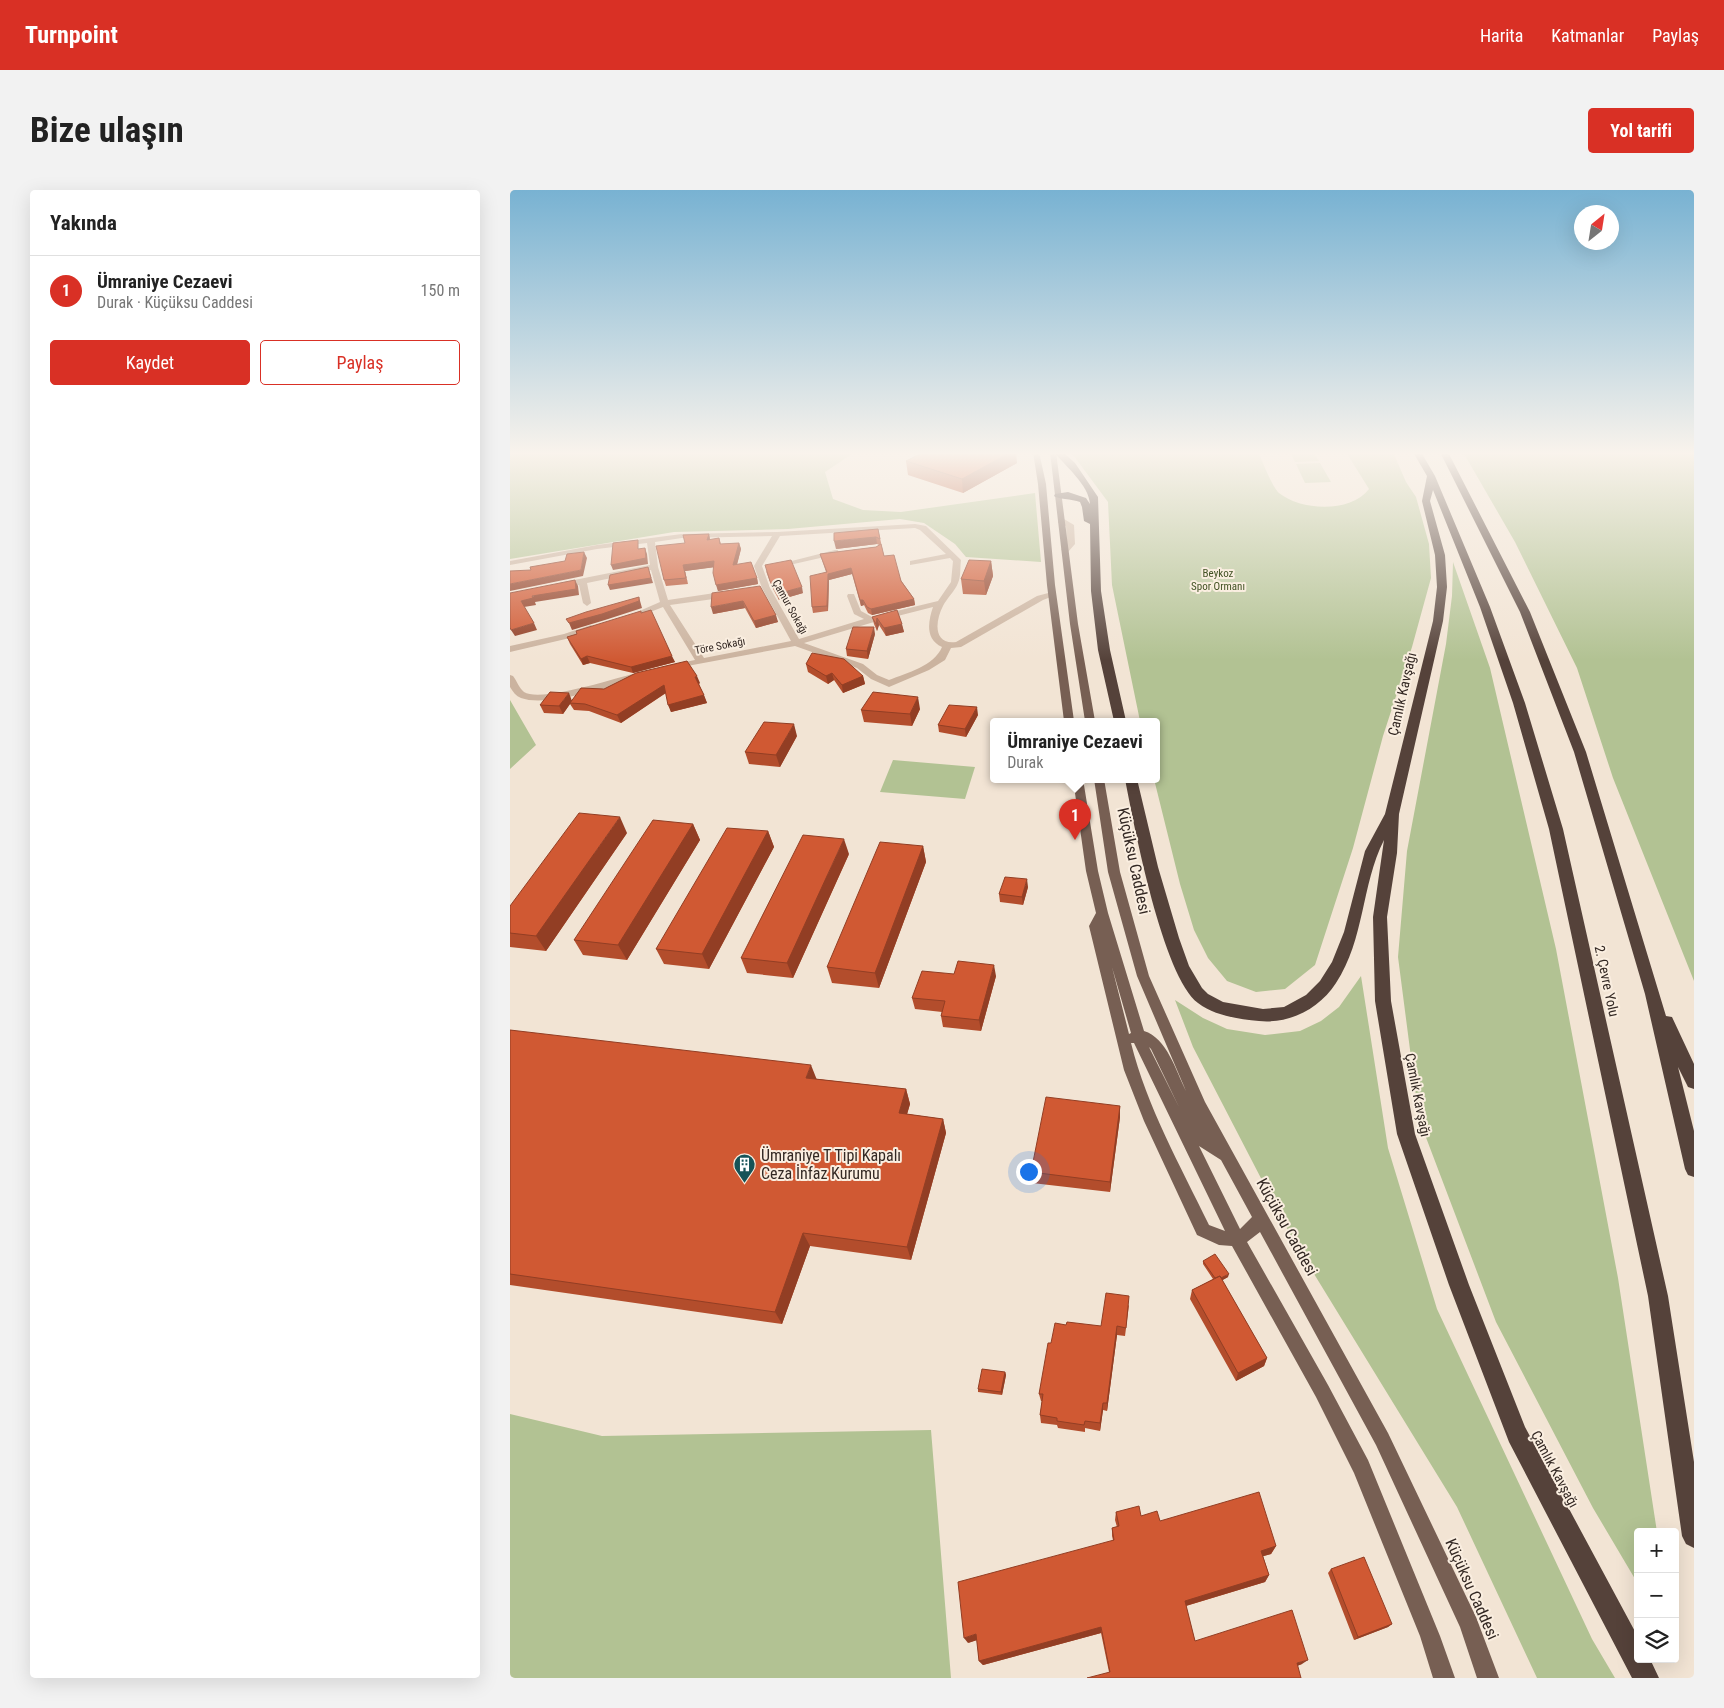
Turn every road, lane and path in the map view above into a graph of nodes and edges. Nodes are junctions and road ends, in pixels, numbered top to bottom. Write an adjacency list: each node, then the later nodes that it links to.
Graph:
1 (1044, 521): 21 (main road)
2 (1061, 521): 20 (main road)
3 (1089, 521): 12 (highway)
4 (1094, 521): 12 (highway)
5 (1431, 521): 40 (highway, Çamlık Kavşağı)
6 (1450, 521): 50 (highway, 2. Çevre Yolu)
7 (1479, 521): 42 (highway)
8 (778, 534): 9 (street); 11 (street); 16 (street, Çamur Sokağı)
9 (651, 539): 14 (street); 15 (street)
10 (840, 552): 16 (street)
11 (952, 555): 13 (street); 25 (street)
12 (1095, 557): 36 (highway)
13 (913, 563)
14 (510, 564)
15 (654, 567): 17 (street); 24 (street)
16 (759, 569): 29 (street, Çamur Sokağı)
17 (582, 581): 18 (street); 23 (street)
18 (546, 588)
19 (737, 592): 24 (street)
20 (1070, 593): 21 (main road); 35 (main road)
21 (1052, 594): 30 (street); 34 (main road)
22 (851, 596): 27 (street)
23 (587, 603)
24 (664, 603): 26 (street); 32 (street)
25 (941, 603): 27 (street, Töre Sokağı); 30 (street)
26 (623, 619)
27 (871, 620): 29 (street, Töre Sokağı)
28 (604, 624): 31 (street)
29 (796, 643): 30 (street, Çamur Sokağı); 32 (street, Töre Sokağı)
30 (946, 646)
31 (510, 649)
32 (700, 660): 33 (street, Töre Sokağı)
33 (510, 678)
34 (1069, 718)
35 (1090, 718)
36 (1119, 718)
37 (1079, 783): 41 (main road)
38 (1100, 783): 46 (main road, Küçüksu Caddesi)
39 (1132, 783): 40 (highway)
40 (1392, 814): 53 (highway, Çamlık Kavşağı)
41 (1102, 913): 43 (main road); 44 (main road)
42 (1653, 994): 45 (highway); 47 (highway)
43 (1138, 1035): 44 (main road); 46 (main road); 49 (main road)
44 (1124, 1048): 49 (main road)
45 (1694, 1082)
46 (1226, 1155): 48 (main road, Küçüksu Caddesi)
47 (1694, 1169)
48 (1261, 1218): 49 (main road); 52 (main road, Küçüksu Caddesi)
49 (1237, 1239): 51 (main road)
50 (1694, 1536)
51 (1444, 1678)
52 (1488, 1678)
53 (1646, 1678)

